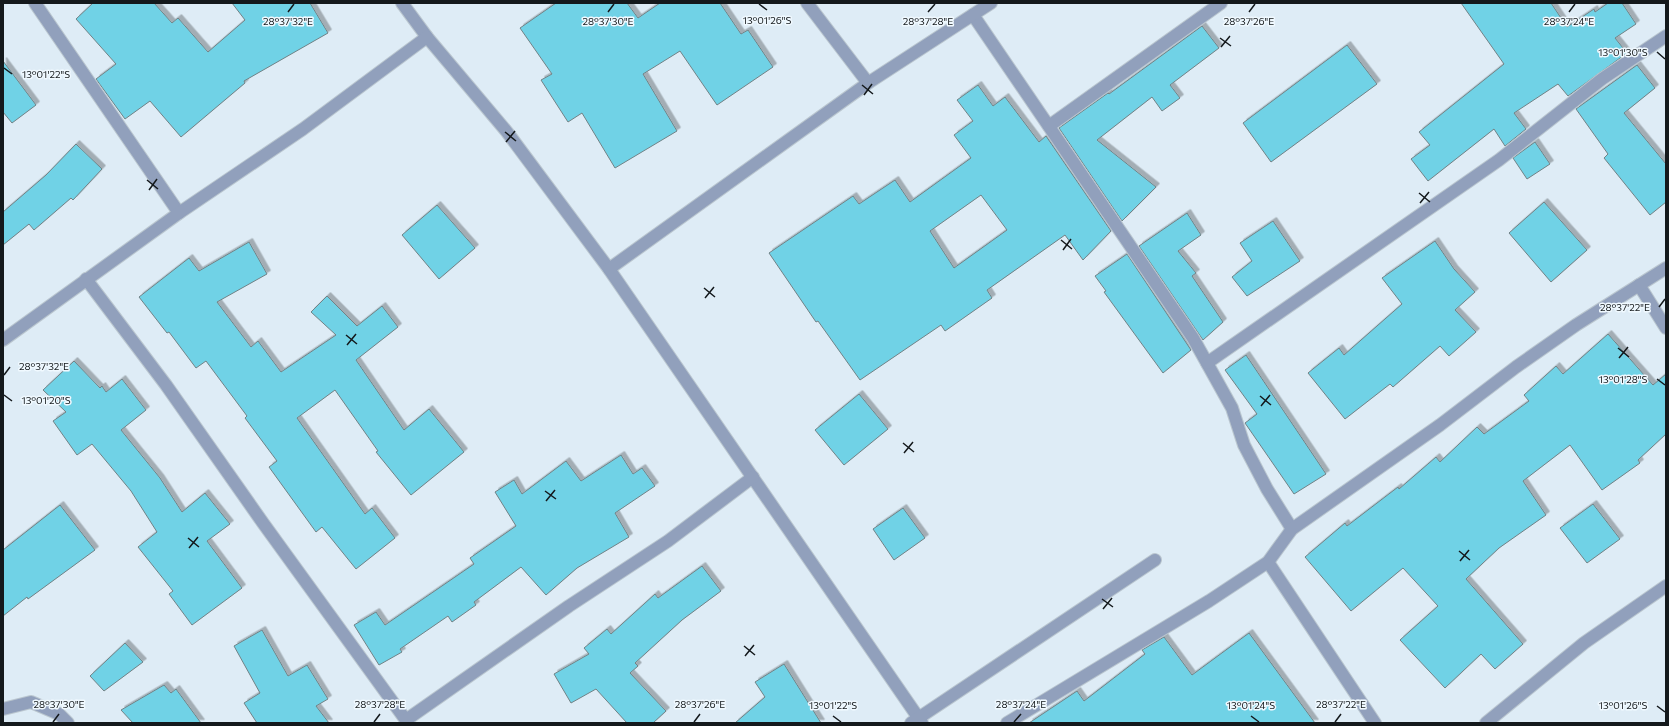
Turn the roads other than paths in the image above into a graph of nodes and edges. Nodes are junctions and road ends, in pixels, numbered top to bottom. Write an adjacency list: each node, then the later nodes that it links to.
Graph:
1 (35, 3): 11 (street)
2 (402, 3): 8 (street)
3 (807, 3): 9 (street)
4 (991, 3): 6 (street)
5 (1221, 3): 10 (street)
6 (973, 15): 9 (street); 10 (street)
7 (1666, 36): 18 (street)
8 (427, 37): 11 (street); 12 (street)
9 (868, 83): 12 (street)
10 (1049, 126): 18 (street)
11 (179, 213): 14 (street)
12 (609, 268): 19 (street)
13 (1666, 268): 15 (street)
14 (86, 279): 17 (street); 26 (street)
15 (1639, 285): 16 (street); 20 (street)
16 (1666, 328)
17 (3, 340)
18 (1207, 363): 20 (street)
19 (753, 477): 25 (street); 26 (street)
20 (1292, 529): 22 (street)
21 (1155, 560): 25 (street)
22 (1268, 562): 28 (street); 29 (street)
23 (1666, 586): 30 (street)
24 (3, 708): 27 (street)
25 (917, 721)
26 (407, 722)
27 (68, 723)
28 (1007, 723)
29 (1376, 723)
30 (1486, 723)

